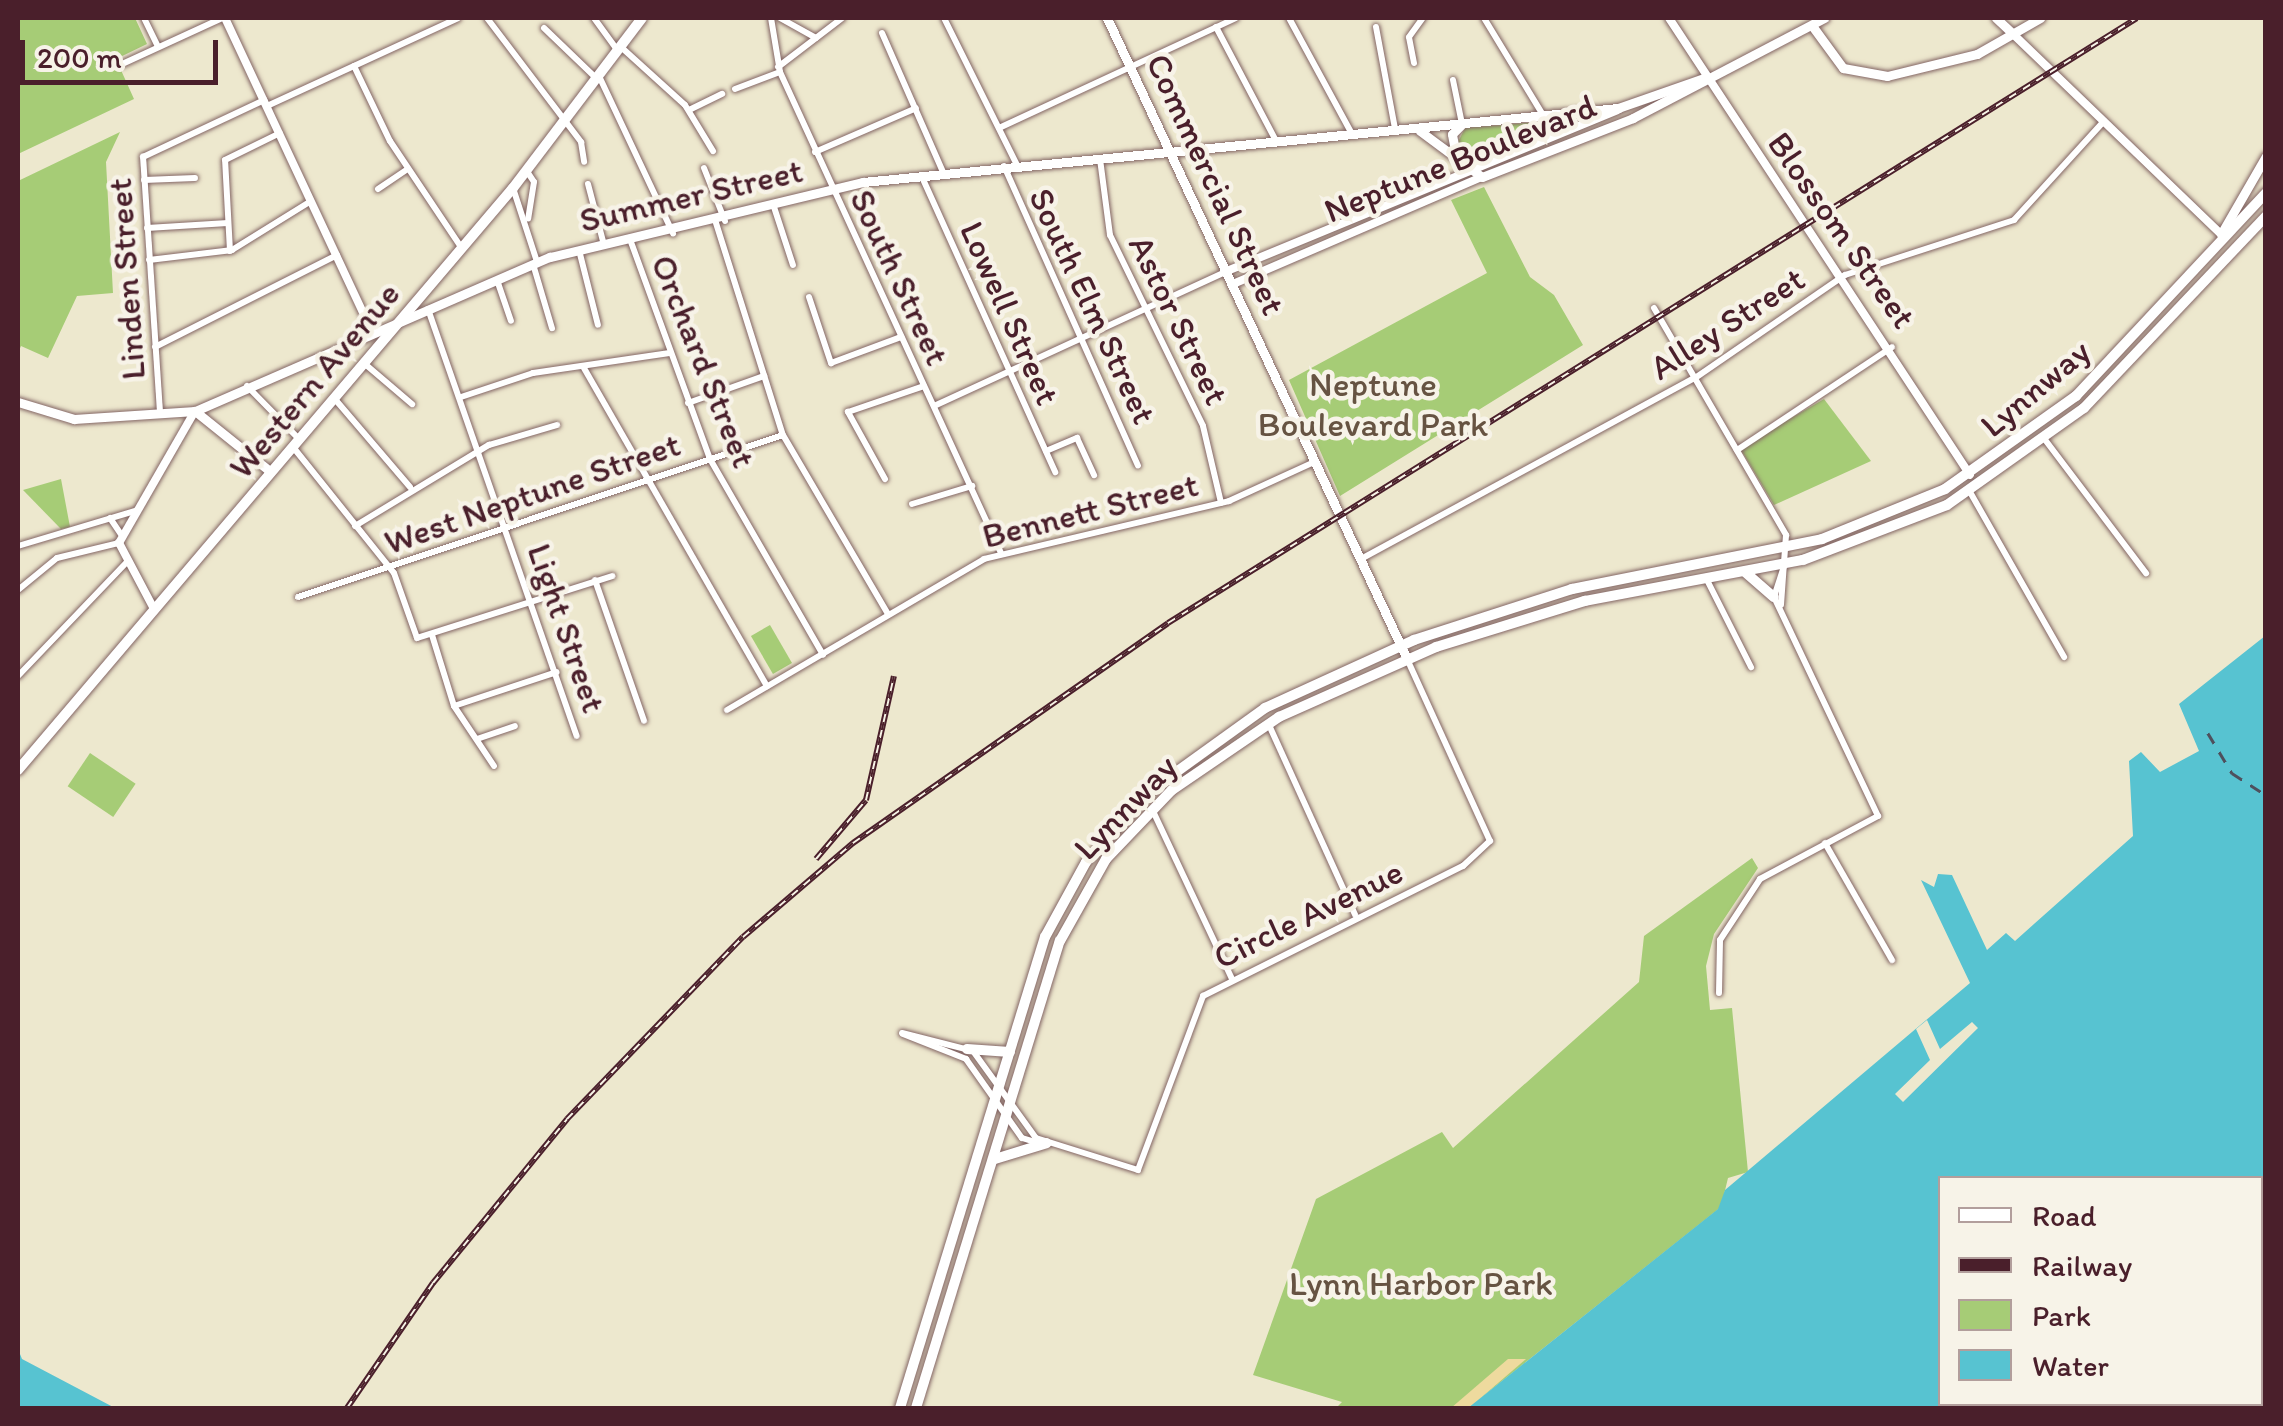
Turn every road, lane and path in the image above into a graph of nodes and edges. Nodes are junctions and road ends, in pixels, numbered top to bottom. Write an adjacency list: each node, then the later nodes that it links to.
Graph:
1 (144, 18): 28 (street)
2 (224, 18): 28 (street); 40 (street)
3 (458, 18): 32 (street)
4 (487, 18): 46 (street)
5 (594, 18): 29 (street)
6 (642, 18): 29 (main road, Western Avenue)
7 (771, 18): 34 (street, South Street)
8 (780, 18): 27 (street)
9 (842, 18): 27 (street)
10 (944, 18): 48 (street)
11 (1107, 18): 33 (main road, Commercial Street)
12 (1236, 18): 22 (street)
13 (1289, 18): 52 (street)
14 (1423, 18): 30 (street)
15 (1484, 18): 44 (street)
16 (1669, 18): 36 (street, Blossom Street)
17 (1804, 18): 21 (street)
18 (1824, 18): 21 (main road, Neptune Boulevard)
19 (1996, 18): 26 (main road)
20 (2040, 18): 26 (main road)
21 (1813, 26): 26 (main road); 36 (main road, Neptune Boulevard)
22 (1216, 27): 33 (street); 53 (street)
23 (1376, 27): 50 (street)
24 (544, 28): 35 (street)
25 (882, 33): 42 (street)
26 (2013, 34): 45 (street)
27 (816, 38): 34 (street)
28 (158, 47): 31 (street)
29 (619, 48): 35 (main road, Western Avenue); 43 (street)
30 (1414, 63)
31 (120, 65)
32 (354, 66): 40 (street); 65 (street)
33 (1130, 67): 48 (street); 56 (main road, Commercial Street)
34 (779, 70): 38 (street); 57 (street, South Street)
35 (597, 77): 46 (main road, Western Avenue); 84 (street)
36 (1704, 78): 41 (main road, Neptune Boulevard); 69 (main road, Neptune Boulevard); 96 (street, Blossom Street)
37 (1453, 80): 47 (street)
38 (735, 90)
39 (722, 94): 43 (street)
40 (266, 103): 51 (street); 71 (street, Linden Street)
41 (1626, 106): 44 (main road, Summer Street); 62 (street, Neptune Boulevard)
42 (916, 108): 57 (street); 67 (street)
43 (689, 110): 55 (street)
44 (1544, 116): 47 (main road, Summer Street)
45 (2104, 121): 85 (street); 96 (street, Alley Street)
46 (563, 122): 60 (street); 66 (main road, Western Avenue)
47 (1462, 124): 49 (main road, Summer Street); 54 (main road)
48 (999, 128): 61 (street)
49 (1411, 129): 50 (main road, Summer Street); 54 (main road)
50 (1396, 131): 52 (main road, Summer Street)
51 (280, 133): 77 (street); 81 (street)
52 (1352, 135): 53 (main road, Summer Street)
53 (1276, 142): 56 (main road, Summer Street)
54 (1455, 150): 62 (main road)
55 (713, 151)
56 (1170, 151): 59 (main road, Summer Street); 95 (main road, Commercial Street)
57 (815, 152): 75 (street, South Street)
58 (2266, 156): 85 (main road)
59 (1100, 158): 61 (main road, Summer Street); 101 (street, Astor Street)
60 (584, 162)
61 (1018, 165): 63 (main road, Summer Street)
62 (1474, 165): 69 (main road); 95 (street, Neptune Boulevard)
63 (1004, 166): 67 (main road, Summer Street); 109 (street, South Elm Street)
64 (704, 168): 82 (street)
65 (408, 169): 74 (street); 88 (street)
66 (526, 170): 73 (main road, Western Avenue); 80 (street)
67 (944, 172): 68 (main road, Summer Street)
68 (922, 174): 75 (main road, Summer Street); 115 (street, Lowell Street)
69 (1482, 177): 98 (street, Neptune Boulevard)
70 (195, 178): 71 (street)
71 (144, 180): 83 (street, Linden Street)
72 (588, 184): 87 (street)
73 (512, 188): 80 (street); 88 (main road, Western Avenue)
74 (378, 189)
75 (831, 190): 78 (main road, Summer Street); 108 (street, South Street)
76 (2266, 192): 85 (main road, Lynnway)
77 (312, 201): 90 (street); 91 (street)
78 (774, 208): 82 (main road, Summer Street); 94 (street)
79 (2266, 216): 130 (main road, Lynnway)
80 (528, 220): 93 (street)
81 (228, 222): 83 (street); 90 (street)
82 (721, 222): 84 (main road, Summer Street); 116 (street)
83 (147, 228): 92 (street, Linden Street)
84 (673, 233): 86 (main road, Summer Street)
85 (2221, 234): 141 (main road, Lynnway)
86 (630, 242): 87 (main road, Summer Street); 112 (street, Orchard Street)
87 (605, 246): 89 (main road, Summer Street)
88 (462, 248): 103 (main road, Western Avenue)
89 (579, 250): 93 (main road, Summer Street); 105 (street)
90 (230, 251): 92 (street)
91 (337, 255): 106 (street); 110 (street)
92 (148, 260): 110 (street, Linden Street)
93 (535, 262): 97 (main road, Summer Street); 107 (street)
94 (792, 264)
95 (1226, 271): 98 (main road, Commercial Street); 101 (street)
96 (1845, 276): 111 (street, Blossom Street); 117 (street, Alley Street)
97 (497, 280): 102 (main road, Summer Street); 104 (street)
98 (1233, 284): 136 (main road, Commercial Street)
99 (810, 297): 108 (street)
100 (1654, 308): 117 (street)
101 (1145, 309): 109 (street); 147 (street, Astor Street)
102 (428, 310): 103 (main road, Summer Street); 121 (street, Light Street)
103 (402, 318): 106 (main road, Summer Street); 113 (main road, Western Avenue)
104 (511, 321)
105 (598, 325)
106 (370, 328): 118 (main road, Summer Street)
107 (552, 328)
108 (902, 337): 119 (street, South Street)
109 (1081, 341): 115 (street); 137 (street, South Elm Street)
110 (155, 347): 127 (street, Linden Street)
111 (1892, 347): 132 (street); 141 (street, Blossom Street)
112 (670, 354): 114 (street); 123 (street, Orchard Street)
113 (364, 363): 120 (main road, Western Avenue); 124 (street)
114 (584, 368): 121 (street); 143 (street)
115 (1009, 372): 125 (street); 133 (street, Lowell Street)
116 (764, 376): 123 (street); 129 (street)
117 (1695, 378): 132 (street); 157 (street, Alley Street)
118 (245, 384): 126 (main road, Summer Street); 131 (street)
119 (924, 386): 125 (street, South Street); 142 (street)
120 (334, 398): 131 (main road, Western Avenue); 145 (street)
121 (461, 398): 134 (street, Light Street)
122 (18, 402): 127 (main road, Summer Street)
123 (688, 403): 135 (street, Orchard Street)
124 (412, 404)
125 (934, 406): 144 (street, South Street)
126 (195, 411): 127 (main road, Summer Street); 138 (main road); 149 (street)
127 (160, 412)
128 (556, 425): 134 (street)
129 (782, 436): 135 (street, West Neptune Street); 173 (street)
130 (2046, 441): 146 (main road, Lynnway); 162 (street)
131 (296, 443): 138 (main road, Western Avenue); 151 (street)
132 (1737, 450): 155 (street)
133 (1046, 451): 139 (street, Lowell Street); 140 (street)
134 (480, 454): 145 (street); 152 (street, Light Street)
135 (710, 459): 143 (street, West Neptune Street); 176 (street, Orchard Street)
136 (1315, 461): 147 (street, Bennett Street); 157 (main road, Commercial Street)
137 (1138, 465)
138 (271, 472): 172 (main road, Western Avenue)
139 (1055, 472)
140 (1094, 474)
141 (1970, 474): 146 (main road); 155 (main road, Lynnway)
142 (885, 479)
143 (649, 481): 152 (street, West Neptune Street); 182 (street)
144 (972, 486): 148 (street); 156 (street, South Street)
145 (410, 488): 151 (street)
146 (1974, 490): 159 (main road, Lynnway); 177 (street)
147 (1221, 503): 156 (street, Bennett Street)
148 (912, 504)
149 (139, 510): 150 (street); 153 (street)
150 (110, 518): 153 (street); 154 (street)
151 (355, 526): 160 (street)
152 (507, 528): 160 (street, West Neptune Street); 170 (street, Light Street)
153 (121, 540): 158 (street); 164 (street)
154 (18, 546)
155 (1786, 549): 159 (street); 175 (main road, Lynnway)
156 (1001, 553): 173 (street, Bennett Street)
157 (1360, 559): 175 (main road, Commercial Street)
158 (128, 561): 172 (street); 181 (street)
159 (1784, 565): 161 (main road, Lynnway); 171 (street)
160 (388, 568): 169 (street, West Neptune Street); 174 (street)
161 (1744, 572): 165 (main road, Lynnway); 171 (main road)
162 (2146, 572)
163 (612, 576): 167 (street)
164 (31, 577): 166 (street); 168 (street)
165 (1706, 578): 178 (main road, Lynnway); 179 (street)
166 (18, 580)
167 (595, 580): 170 (street); 185 (street)
168 (18, 590)
169 (298, 598)
170 (532, 601): 174 (street); 180 (street, Light Street)
171 (1777, 602): 193 (street)
172 (154, 609): 191 (main road, Western Avenue)
173 (888, 614): 176 (street, Bennett Street)
174 (432, 635): 183 (street)
175 (1401, 646): 178 (main road); 199 (main road, Lynnway)
176 (824, 654): 182 (street, Bennett Street)
177 (2064, 657)
178 (1407, 659): 186 (main road, Lynnway); 194 (street, Circle Avenue)
179 (1750, 667)
180 (558, 672): 183 (street); 188 (street, Light Street)
181 (18, 676)
182 (768, 686): 184 (street, Bennett Street)
183 (454, 706): 189 (street)
184 (727, 710)
185 (644, 721)
186 (1268, 723): 192 (main road, Lynnway); 194 (street)
187 (516, 726): 189 (street)
188 (577, 736)
189 (478, 739): 190 (street)
190 (494, 766)
191 (18, 770)
192 (1152, 809): 196 (street); 202 (main road, Lynnway)
193 (1825, 843): 195 (street); 197 (street)
194 (1355, 916): 196 (street, Circle Avenue)
195 (1892, 960)
196 (1232, 979): 203 (street, Circle Avenue)
197 (1719, 993)
198 (967, 1048): 199 (main road); 200 (street); 201 (street)
199 (1010, 1052): 200 (main road, Lynnway)
200 (1000, 1086): 201 (main road, Lynnway); 202 (street)
201 (996, 1101): 202 (street); 205 (main road, Lynnway)
202 (1008, 1110): 203 (street); 204 (main road, Lynnway)
203 (1047, 1143): 204 (main road)
204 (994, 1159): 205 (main road, Lynnway)
205 (907, 1408)

